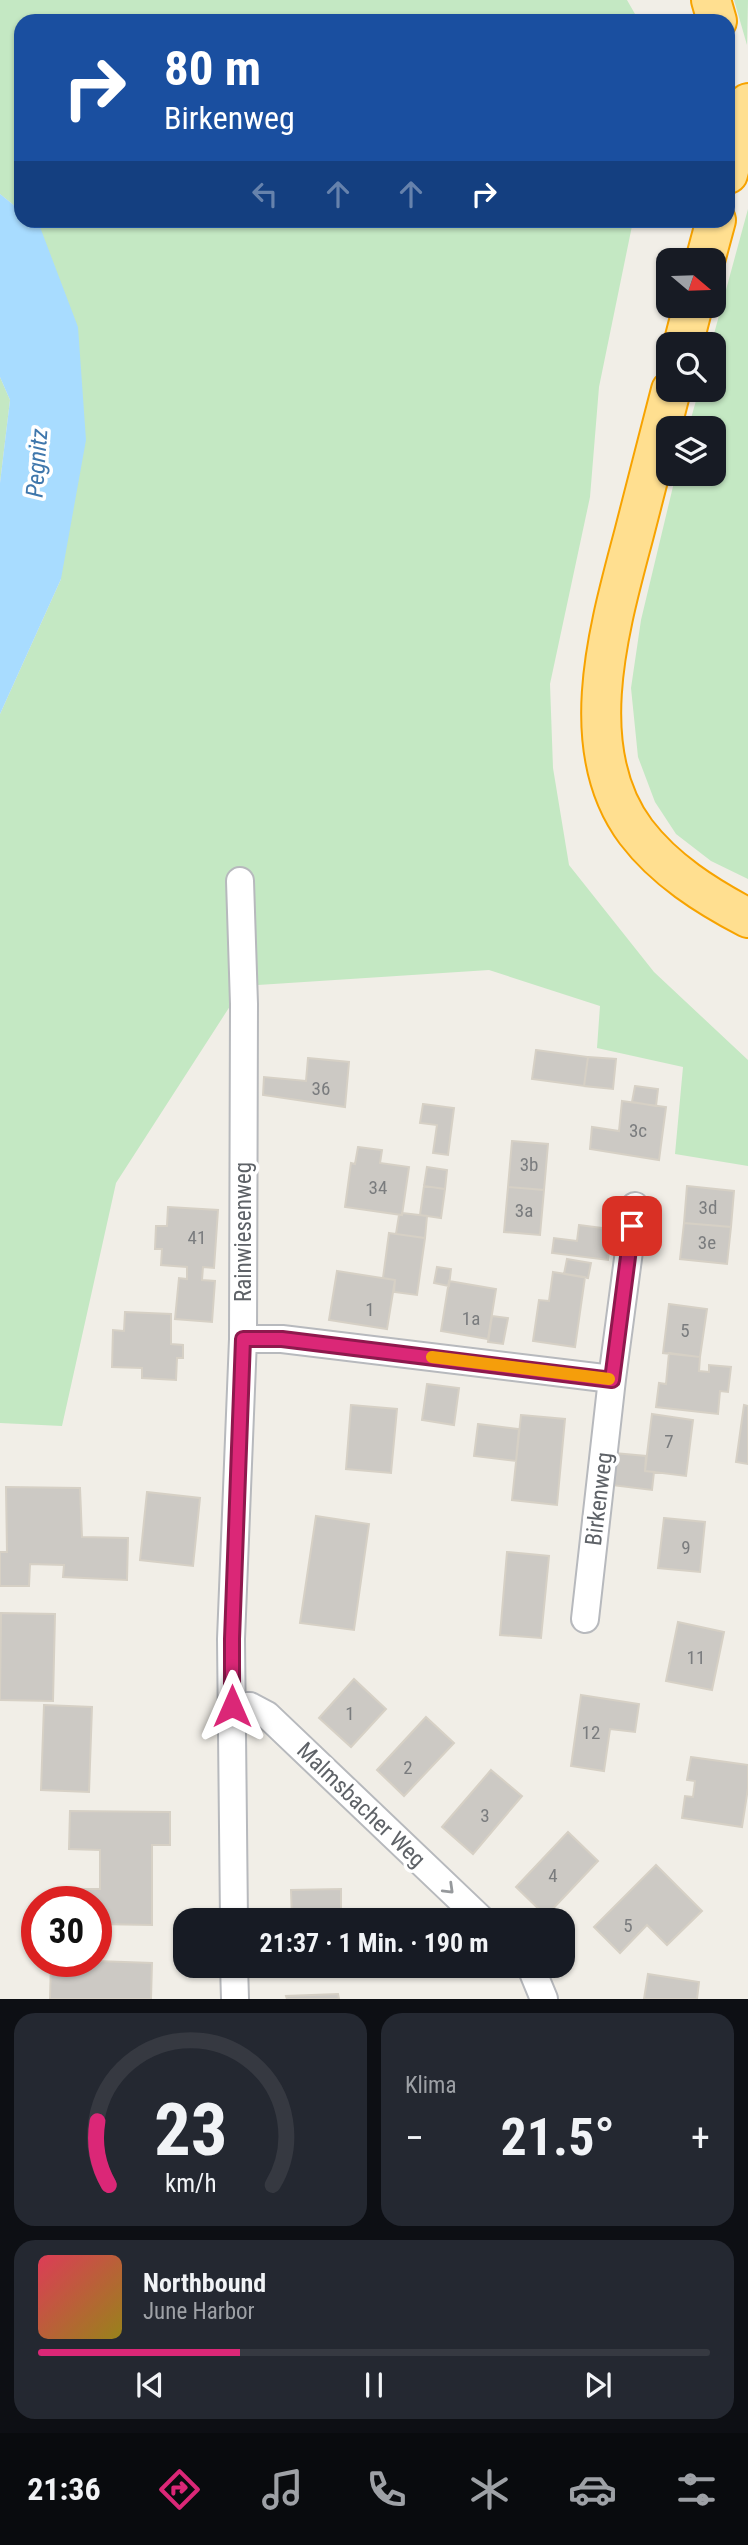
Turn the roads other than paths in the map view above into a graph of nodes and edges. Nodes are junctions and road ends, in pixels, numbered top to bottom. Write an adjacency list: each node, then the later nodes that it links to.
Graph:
1 (748, 103): 2 (highway)
2 (735, 149)
3 (714, 228): 4 (highway)
4 (708, 248)
5 (668, 402): 7 (highway)
6 (240, 881): 10 (street, Rainwiesenweg)
7 (738, 909): 8 (highway)
8 (748, 945)
9 (635, 1206): 11 (street, Birkenweg)
10 (243, 1339): 11 (street); 13 (street, Rainwiesenweg)
11 (612, 1380): 12 (street, Birkenweg)
12 (585, 1619)
13 (232, 1706): 14 (street, Rainwiesenweg); 15 (street, Malmsbacher Weg, one-way to 15)
14 (234, 1908)
15 (469, 1908)
16 (234, 1978): 18 (street)
17 (535, 1978): 19 (street)
18 (235, 1999)
19 (544, 1999)

